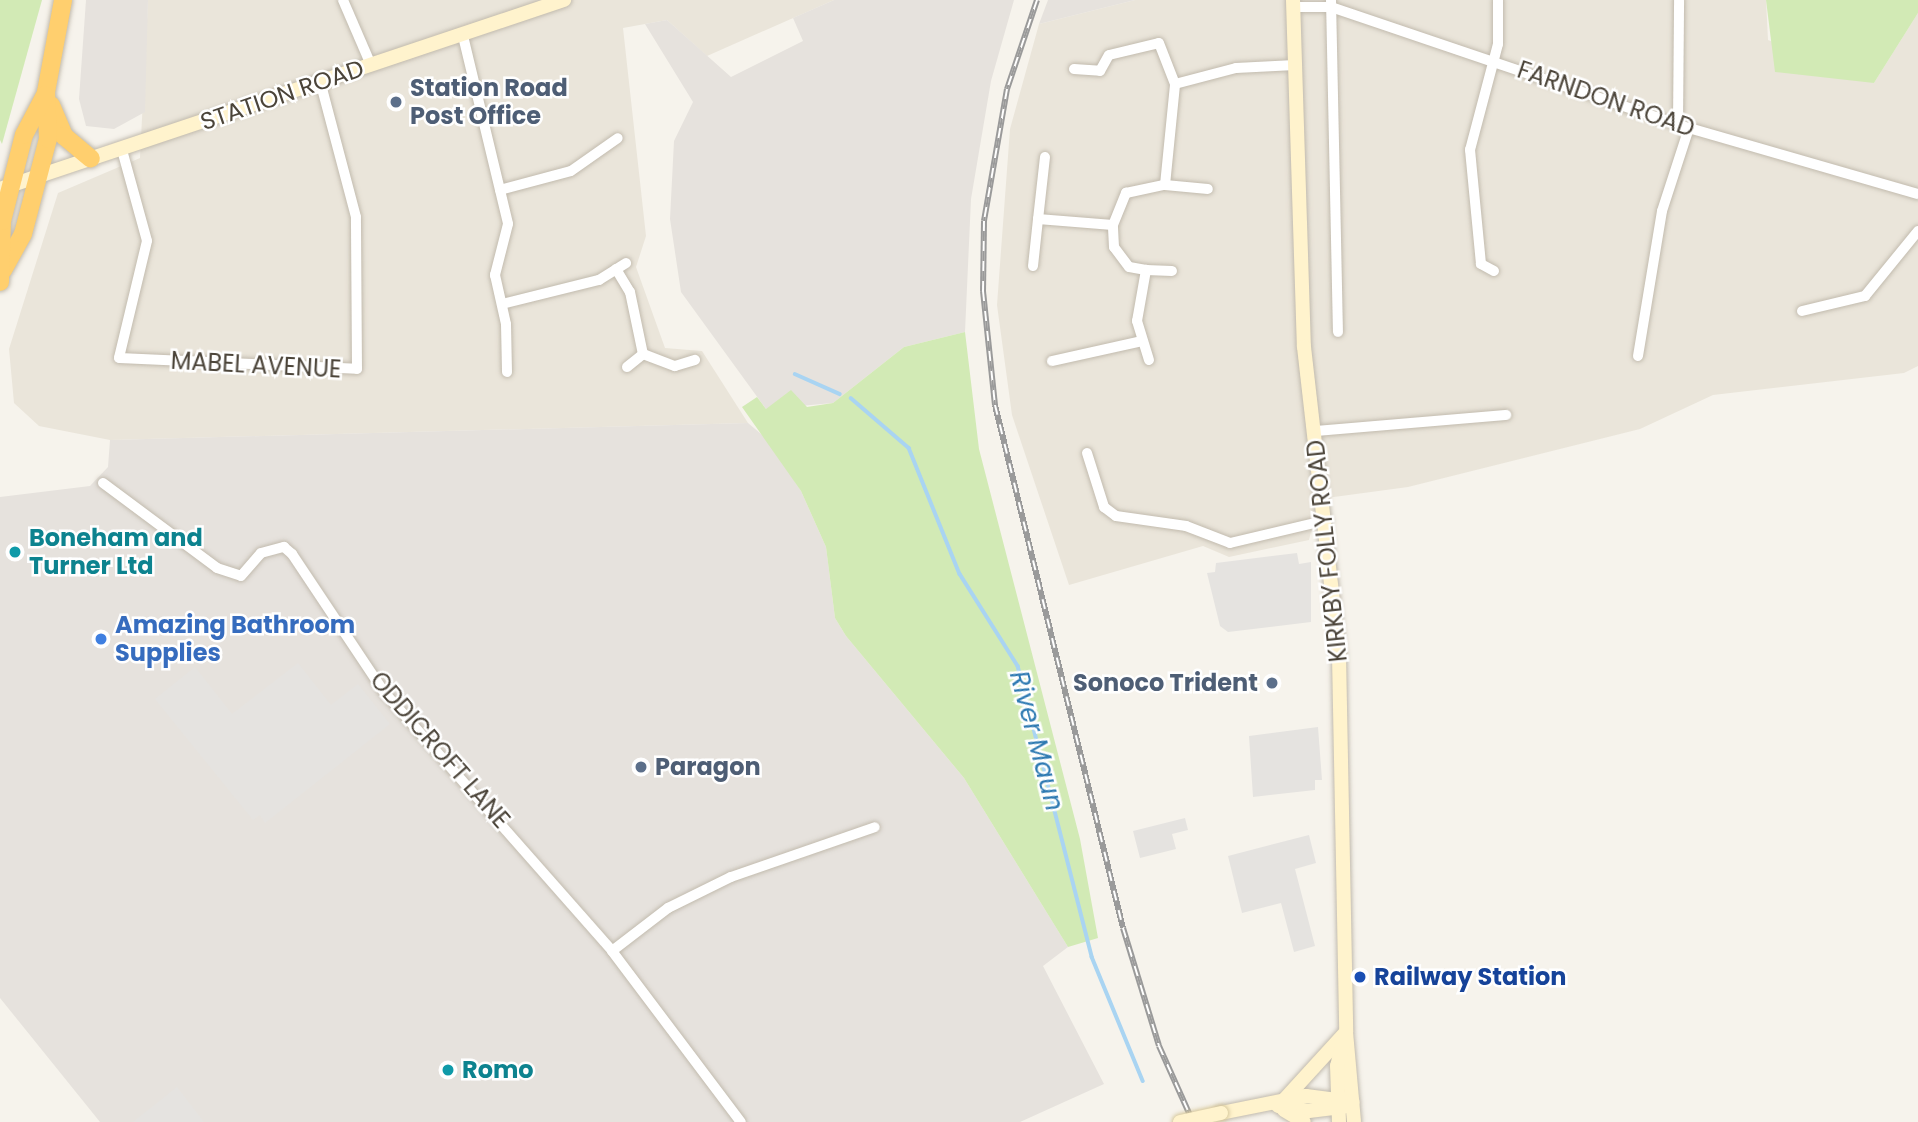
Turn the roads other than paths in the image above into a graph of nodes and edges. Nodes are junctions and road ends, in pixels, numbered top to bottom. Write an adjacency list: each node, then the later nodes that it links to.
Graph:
1 (63, 0): 15 (highway)
2 (343, 0): 10 (street)
3 (564, 0): 8 (main road, STATION ROAD)
4 (1498, 0): 9 (street)
5 (1679, 0): 16 (street)
6 (1294, 4): 7 (street, FARNDON ROAD); 11 (main road, KIRKBY FOLLY ROAD)
7 (1331, 4): 9 (street, FARNDON ROAD); 38 (street)
8 (463, 36): 10 (main road, STATION ROAD); 26 (street)
9 (1495, 62): 16 (street, FARNDON ROAD); 34 (street)
10 (371, 65): 13 (main road, STATION ROAD)
11 (1295, 65): 14 (street); 48 (main road, KIRKBY FOLLY ROAD)
12 (1074, 69): 14 (street)
13 (320, 81): 19 (main road, STATION ROAD); 19 (street, MABEL AVENUE)
14 (1175, 84): 23 (street)
15 (46, 92): 21 (highway); 22 (highway); 24 (highway)
16 (1678, 124): 17 (street, FARNDON ROAD)
17 (1689, 128): 27 (street, FARNDON ROAD); 41 (street)
18 (618, 138): 26 (street)
19 (122, 150): 21 (main road, STATION ROAD)
20 (1045, 156): 28 (street)
21 (91, 159): 22 (main road, STATION ROAD)
22 (39, 176): 24 (main road, STATION ROAD); 35 (highway)
23 (1165, 186): 25 (street); 29 (street)
24 (5, 187): 35 (highway)
25 (1208, 189)
26 (500, 190): 36 (street)
27 (1918, 194)
28 (1038, 219): 29 (street); 31 (street)
29 (1113, 225): 32 (street)
30 (1918, 231): 37 (street)
31 (1033, 267)
32 (1146, 270): 33 (street); 39 (street)
33 (1172, 271)
34 (1494, 271)
35 (1, 272)
36 (502, 304): 40 (street); 46 (street)
37 (1802, 311)
38 (1338, 332)
39 (1142, 341): 43 (street); 44 (street)
40 (643, 354): 42 (street); 45 (street)
41 (1638, 356)
42 (695, 360)
43 (1149, 360)
44 (1052, 361)
45 (627, 367)
46 (507, 372)
47 (1506, 415): 48 (street)
48 (1315, 431): 51 (main road, KIRKBY FOLLY ROAD)
49 (1087, 453): 51 (street)
50 (103, 483): 53 (street, ODDICROFT LANE)
51 (1327, 520): 54 (main road, KIRKBY FOLLY ROAD)
52 (875, 827): 53 (street)
53 (612, 951): 58 (street, ODDICROFT LANE)
54 (1346, 1032): 55 (main road, KIRKBY FOLLY ROAD); 56 (main road); 57 (main road)
55 (1353, 1102): 57 (main road); 61 (main road, KIRKBY FOLLY ROAD)
56 (1277, 1105): 57 (main road); 59 (main road, bridge); 60 (main road)
57 (1338, 1109)
58 (741, 1122)
59 (1180, 1122)
60 (1304, 1122)
61 (1354, 1122)

